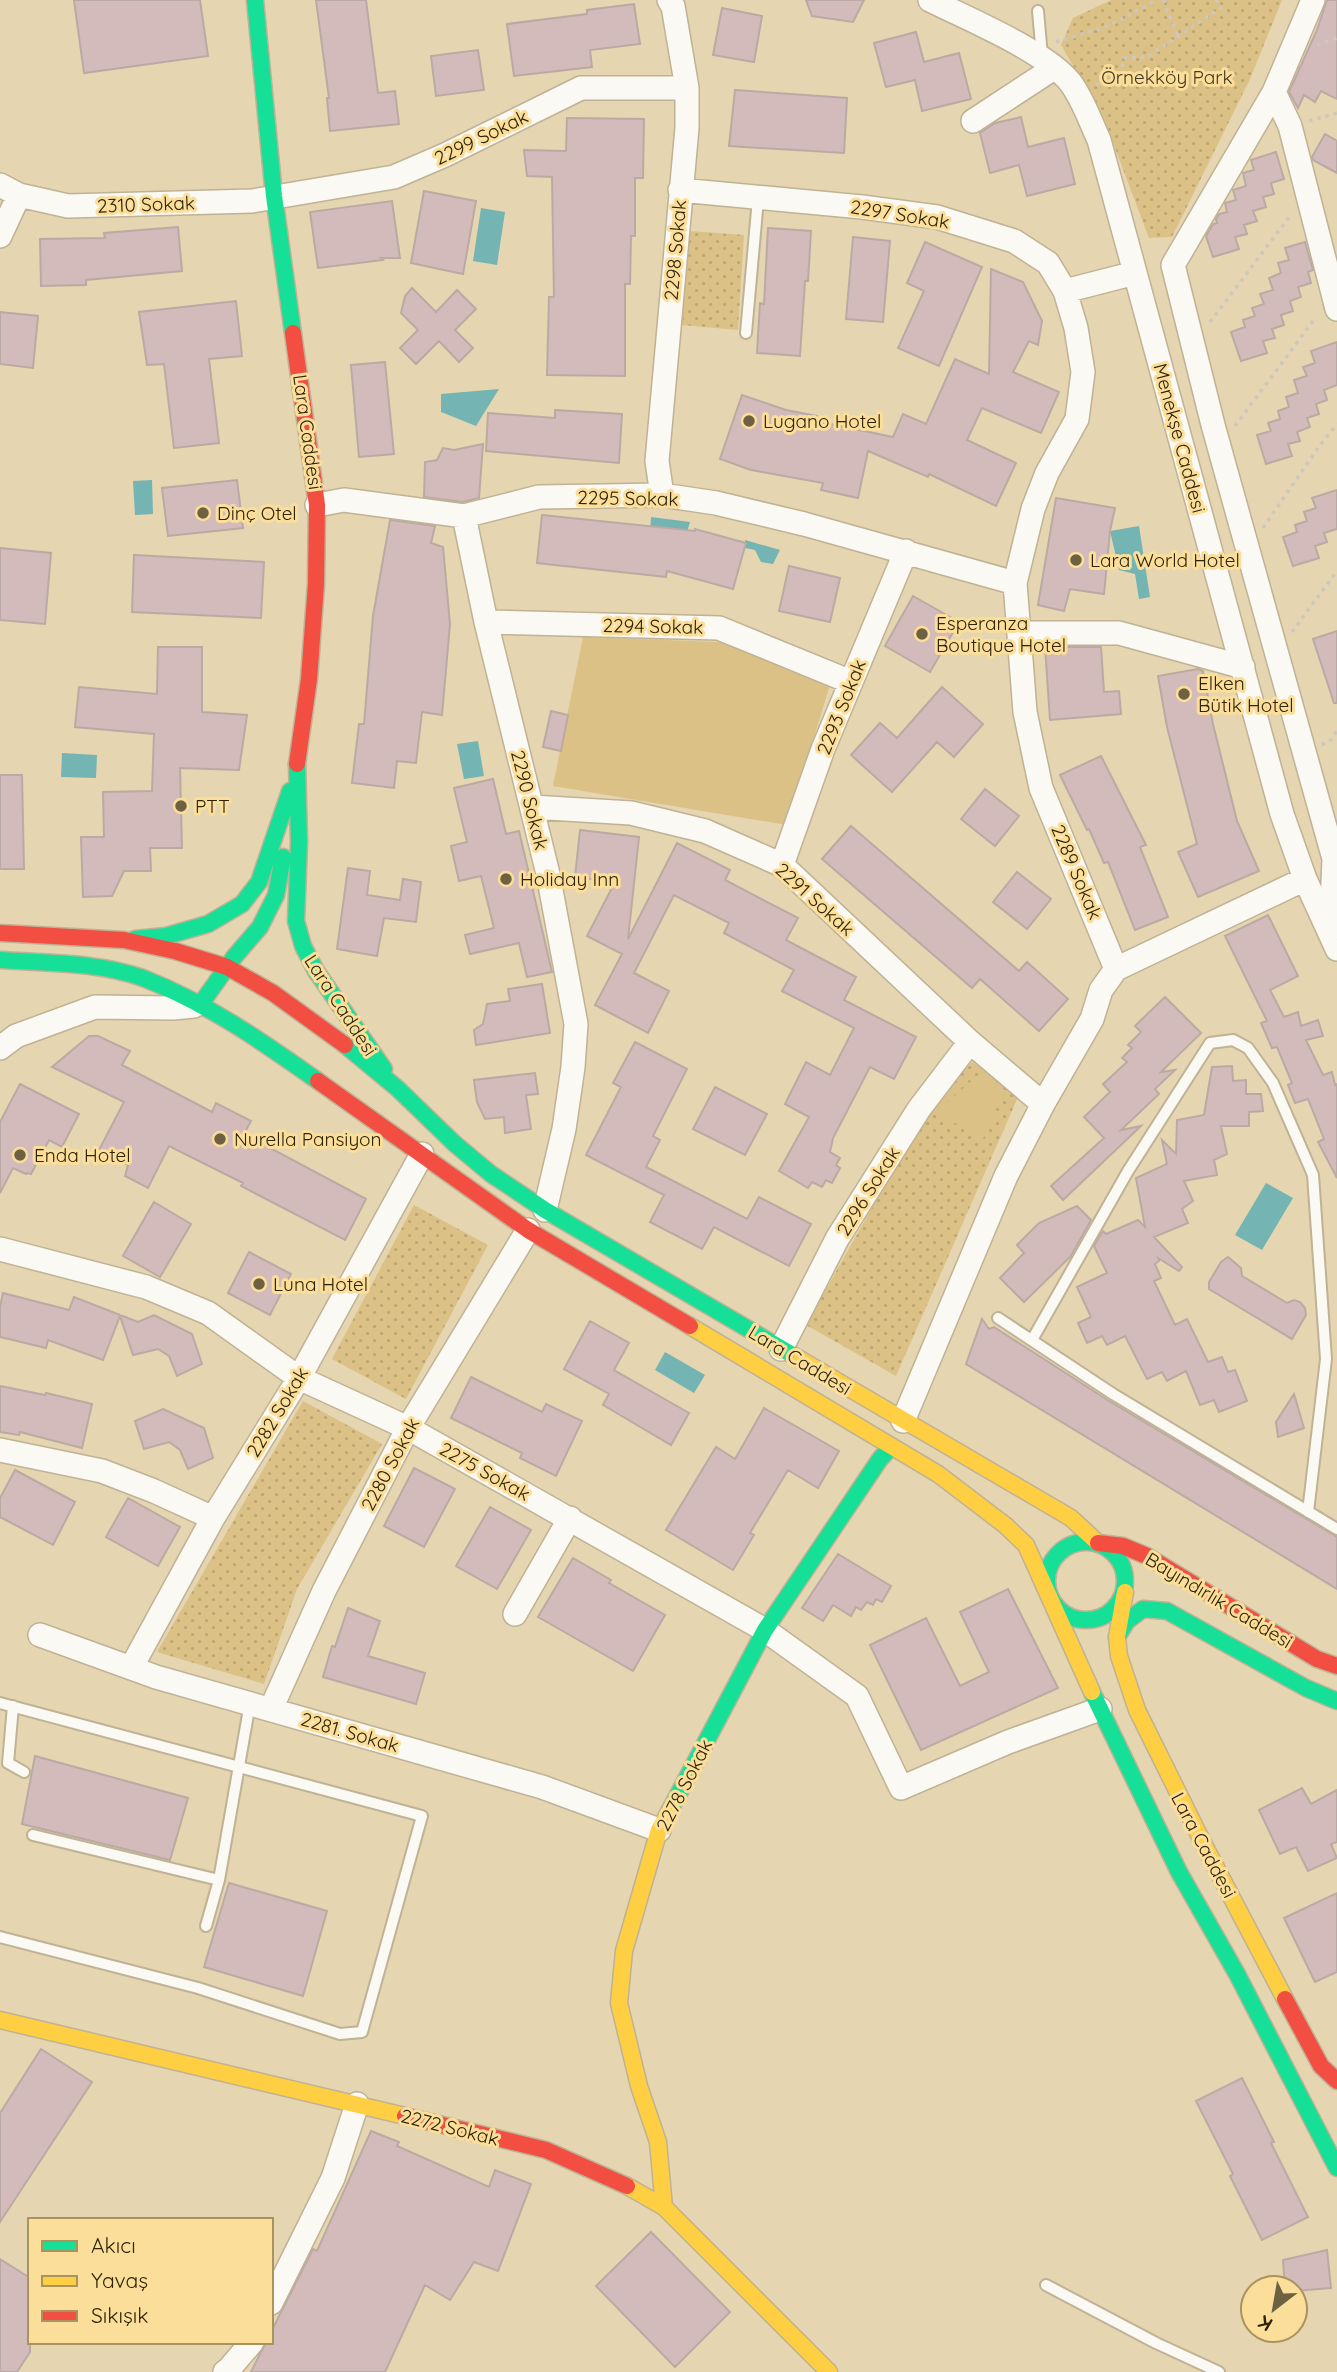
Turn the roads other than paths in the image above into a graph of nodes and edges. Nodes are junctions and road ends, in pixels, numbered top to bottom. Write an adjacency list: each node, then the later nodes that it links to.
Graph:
1 (255, 0): 12 (street, Lara Caddesi)
2 (930, 0): 6 (street, Menekşe Caddesi)
3 (1313, 0): 8 (street)
4 (672, 2): 7 (street, 2298 Sokak)
5 (1038, 11): 6 (lane)
6 (1046, 58): 9 (street); 15 (street, Menekşe Caddesi)
7 (687, 88): 11 (street, 2298 Sokak); 12 (street, 2299 Sokak)
8 (1274, 92): 17 (street); 34 (street)
9 (973, 121)
10 (10, 190): 12 (street, 2310 Sokak); 14 (street, 2310 Sokak)
11 (680, 190): 13 (street, 2297 Sokak); 19 (street, 2298 Sokak)
12 (274, 197): 20 (street, Lara Caddesi)
13 (758, 199): 16 (street, 2297 Sokak); 18 (lane)
14 (0, 236)
15 (1135, 273): 16 (street); 26 (street, Menekşe Caddesi)
16 (1065, 291): 23 (street, 2289 Sokak)
17 (1335, 302)
18 (746, 333)
19 (662, 495): 21 (street, 2295 Sokak); 22 (street, 2295 Sokak)
20 (317, 505): 21 (street, 2295 Sokak); 28 (street, Lara Caddesi)
21 (464, 516): 24 (street, 2290 Sokak)
22 (906, 551): 23 (street, 2295 Sokak); 27 (street, 2293 Sokak)
23 (1015, 583): 25 (street, 2289 Sokak)
24 (486, 622): 27 (street, 2294 Sokak); 29 (street, 2290 Sokak)
25 (1020, 633): 26 (street); 37 (street, 2289 Sokak)
26 (1243, 667): 31 (street, Menekşe Caddesi)
27 (851, 682): 30 (street, 2293 Sokak)
28 (296, 773): 33 (street); 36 (street); 41 (street, Lara Caddesi)
29 (532, 807): 30 (street, 2291 Sokak); 44 (street, 2290 Sokak)
30 (782, 865): 39 (street, 2291 Sokak)
31 (1305, 879): 34 (street, Menekşe Caddesi); 37 (street)
32 (0, 933): 33 (street)
33 (124, 940): 36 (street)
34 (1334, 941)
35 (0, 960): 38 (street)
36 (227, 967): 38 (street); 41 (street)
37 (1116, 969): 42 (street)
38 (200, 1005): 40 (street); 43 (street)
39 (970, 1042): 42 (street, 2291 Sokak); 49 (street, 2296 Sokak)
40 (0, 1048)
41 (397, 1088): 44 (street, Lara Caddesi)
42 (1043, 1104): 51 (street)
43 (422, 1154): 45 (street); 50 (street, 2282 Sokak)
44 (545, 1210): 49 (street, Lara Caddesi)
45 (528, 1230): 52 (street, 2280 Sokak); 53 (street)
46 (0, 1249): 50 (street, 2275 Sokak)
47 (998, 1318): 48 (lane)
48 (1032, 1340): 55 (lane); 55 (lane)
49 (781, 1349): 51 (street, Lara Caddesi)
50 (299, 1378): 52 (street, 2275 Sokak); 56 (street, 2282 Sokak)
51 (903, 1421): 58 (street, Lara Caddesi)
52 (408, 1428): 57 (street, 2275 Sokak); 76 (street, 2280 Sokak)
53 (891, 1447): 63 (street); 68 (street, 2278 Sokak)
54 (0, 1450): 56 (street)
55 (1308, 1512): 59 (lane)
56 (213, 1518): 72 (street, 2282 Sokak)
57 (570, 1518): 65 (street); 68 (street, 2275 Sokak)
58 (1071, 1518): 60 (street, Lara Caddesi); 61 (street)
59 (1337, 1529)
60 (1098, 1543): 61 (street, Bayındırlık Caddesi); 62 (street); 63 (street)
61 (1123, 1546): 71 (street, Bayındırlık Caddesi)
62 (1125, 1592): 66 (street, Lara Caddesi); 67 (street)
63 (1051, 1600): 67 (street); 77 (street)
64 (1143, 1609): 66 (street); 70 (street); 73 (street, Bayındırlık Caddesi)
65 (515, 1614)
66 (1120, 1615): 67 (street); 70 (street, Lara Caddesi)
67 (1099, 1619)
68 (765, 1630): 77 (street, 2275 Sokak); 80 (street, 2278 Sokak)
69 (40, 1635): 72 (street, 2281. Sokak)
70 (1117, 1637): 86 (street, Lara Caddesi)
71 (1337, 1666)
72 (131, 1668): 76 (street, 2281. Sokak)
73 (1337, 1701)
74 (0, 1703): 75 (lane)
75 (13, 1706): 78 (lane); 79 (lane)
76 (261, 1706): 78 (lane); 80 (street, 2281. Sokak)
77 (1100, 1709): 88 (street)
78 (239, 1767): 82 (lane); 84 (lane)
79 (24, 1772)
80 (659, 1830): 89 (street, 2278 Sokak)
81 (33, 1835): 82 (lane)
82 (219, 1880): 83 (lane)
83 (206, 1926)
84 (0, 1937)
85 (0, 2020): 87 (street, 2272 Sokak)
86 (1337, 2081)
87 (357, 2104): 89 (street, 2272 Sokak); 91 (street)
88 (1337, 2167)
89 (664, 2207): 94 (street, 2272 Sokak)
90 (1046, 2286): 95 (lane)
91 (273, 2299)
92 (250, 2344): 93 (street)
93 (225, 2372)
94 (829, 2372)
95 (1219, 2372)

